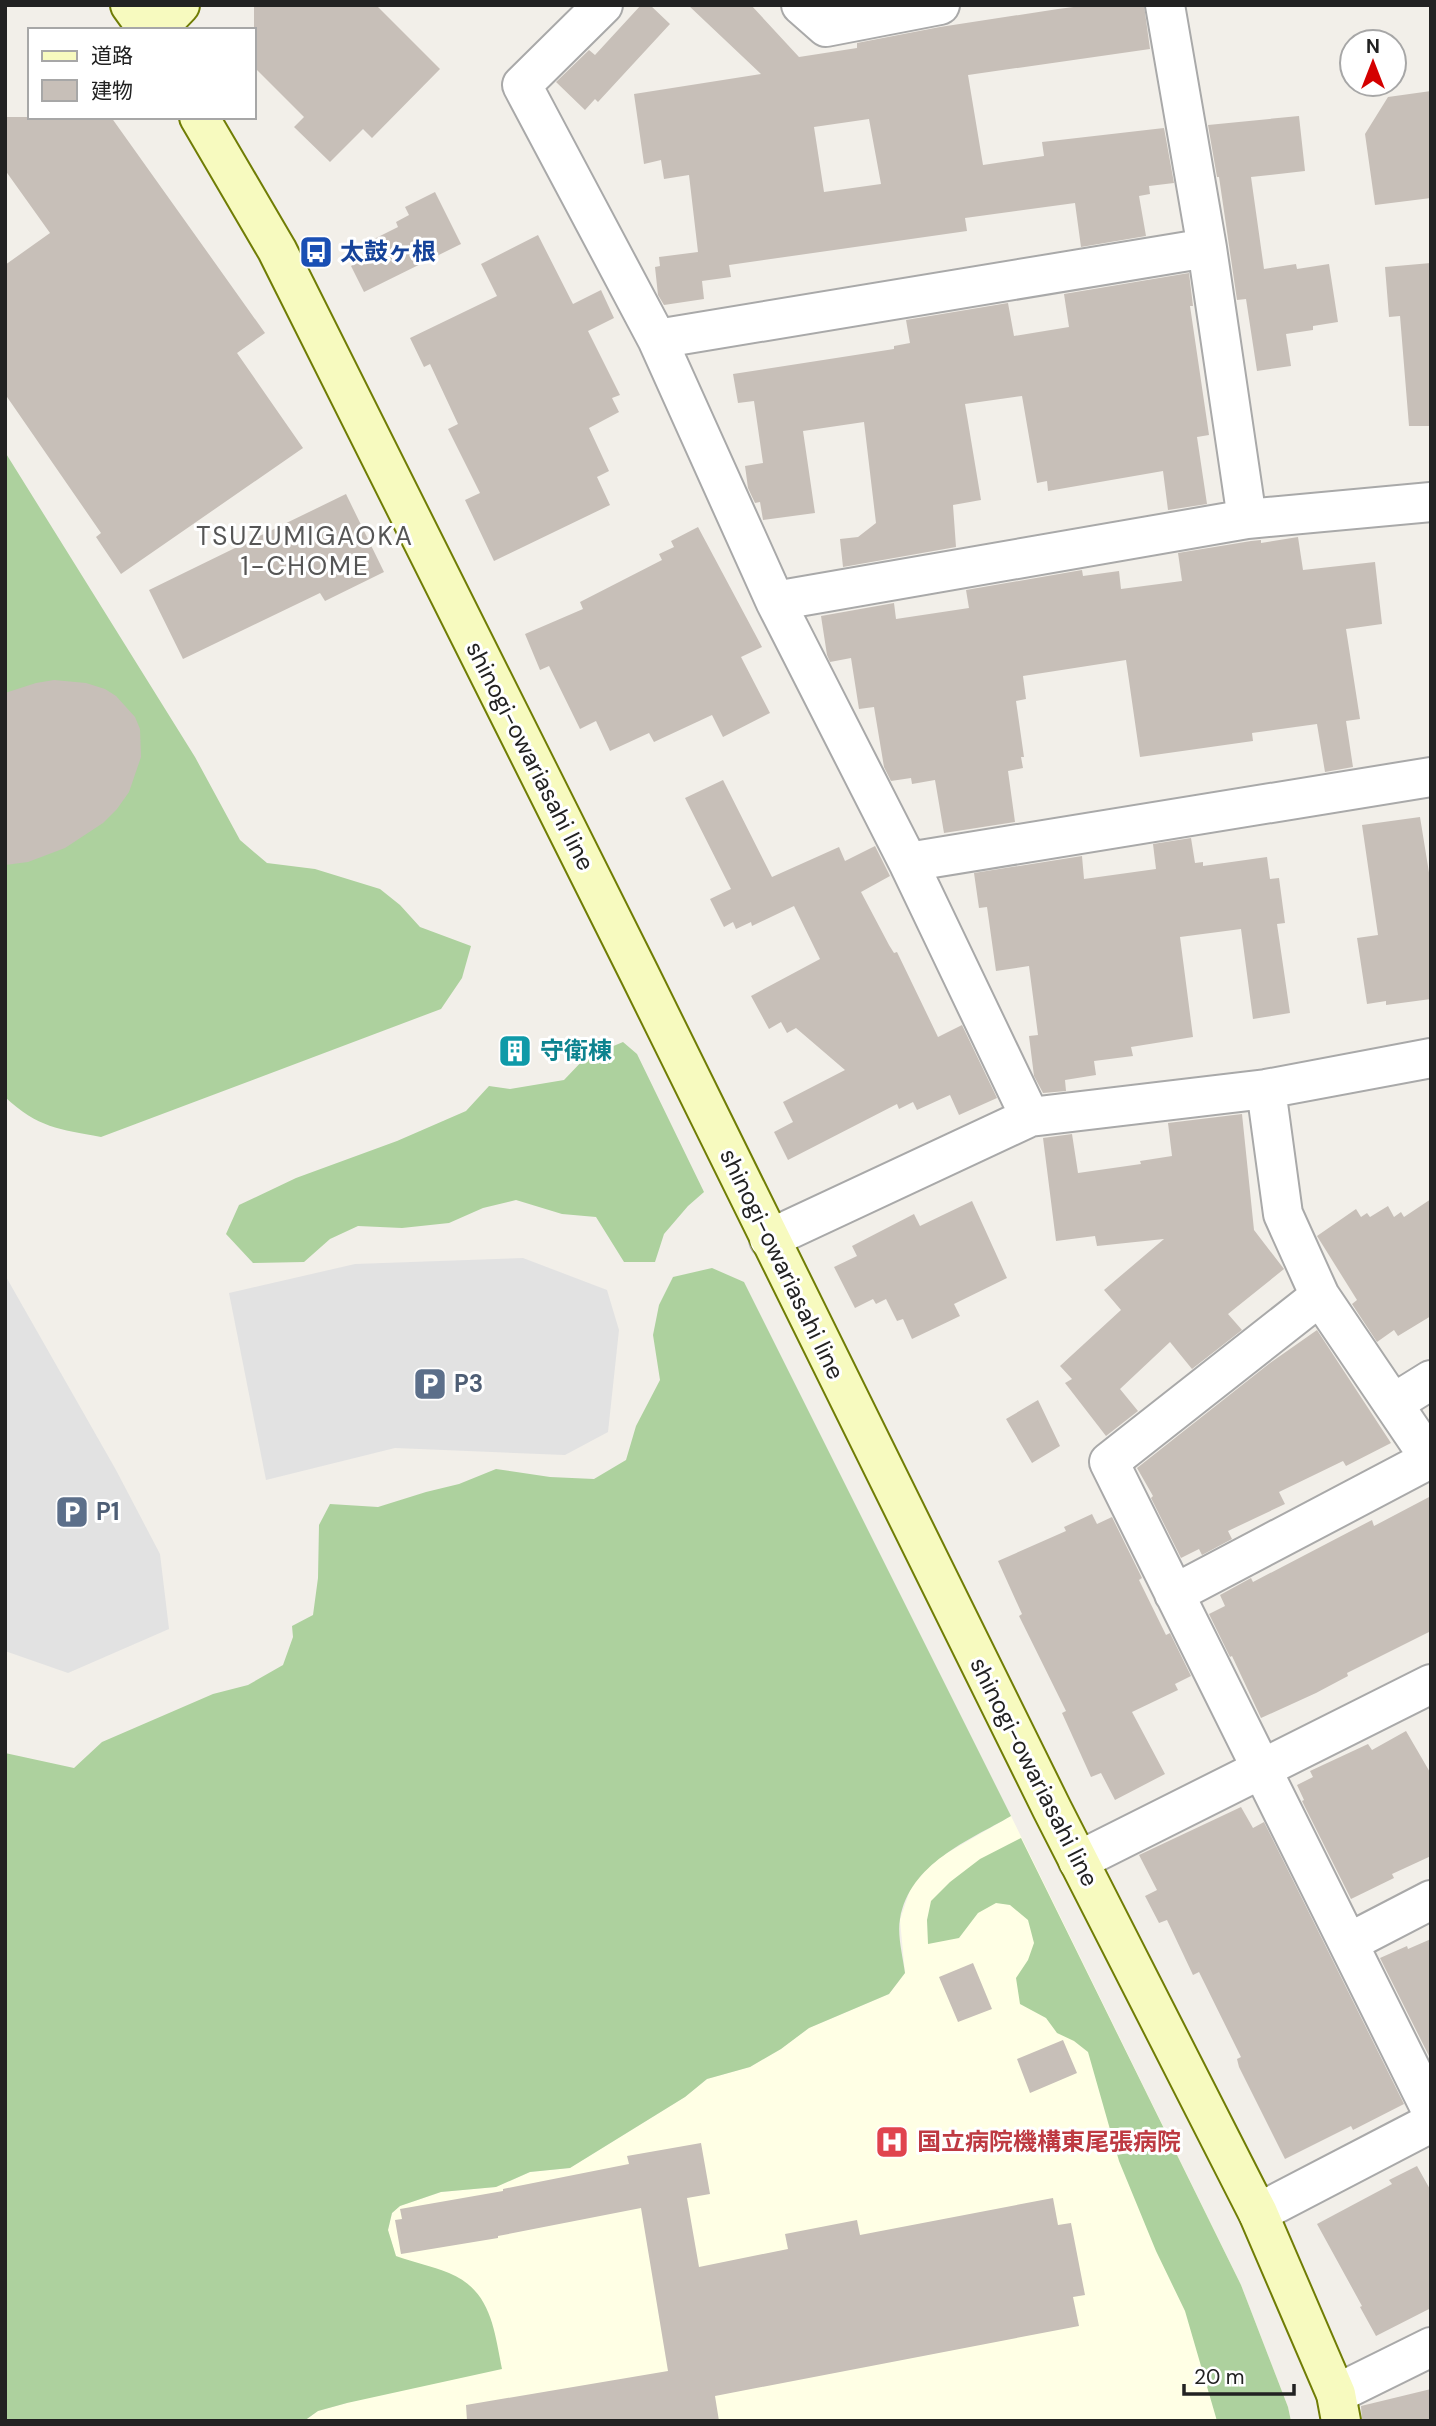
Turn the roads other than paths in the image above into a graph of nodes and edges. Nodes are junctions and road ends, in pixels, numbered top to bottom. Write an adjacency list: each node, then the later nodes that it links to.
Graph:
1 (130, 5): 7 (main road)
2 (180, 5): 8 (main road)
3 (603, 5): 11 (street)
4 (801, 5): 5 (street)
5 (940, 5)
6 (1166, 5): 10 (street)
7 (147, 28)
8 (158, 28)
9 (201, 119): 20 (main road, shinogi-owariasahi line)
10 (1207, 248): 11 (street); 13 (street)
11 (657, 339): 14 (street)
12 (1431, 502): 13 (street)
13 (1247, 519): 14 (street)
14 (775, 601): 16 (street)
15 (1431, 777): 16 (street)
16 (908, 862): 19 (street)
17 (1431, 1058): 18 (street)
18 (1266, 1089): 19 (street); 21 (street)
19 (1030, 1116): 20 (street)
20 (769, 1239): 28 (main road, shinogi-owariasahi line)
21 (1320, 1296): 23 (street); 25 (street)
22 (1431, 1380): 23 (street)
23 (1394, 1403): 24 (street)
24 (1431, 1459): 25 (street)
25 (1174, 1594): 27 (street)
26 (1431, 1684): 27 (street)
27 (1261, 1769): 28 (street); 30 (street)
28 (1078, 1861): 33 (main road, shinogi-owariasahi line)
29 (1431, 1900): 30 (street)
30 (1348, 1943): 31 (street)
31 (1431, 2110)
32 (1431, 2123): 33 (street)
33 (1258, 2213): 35 (main road, shinogi-owariasahi line)
34 (1431, 2347): 35 (street)
35 (1339, 2408)

